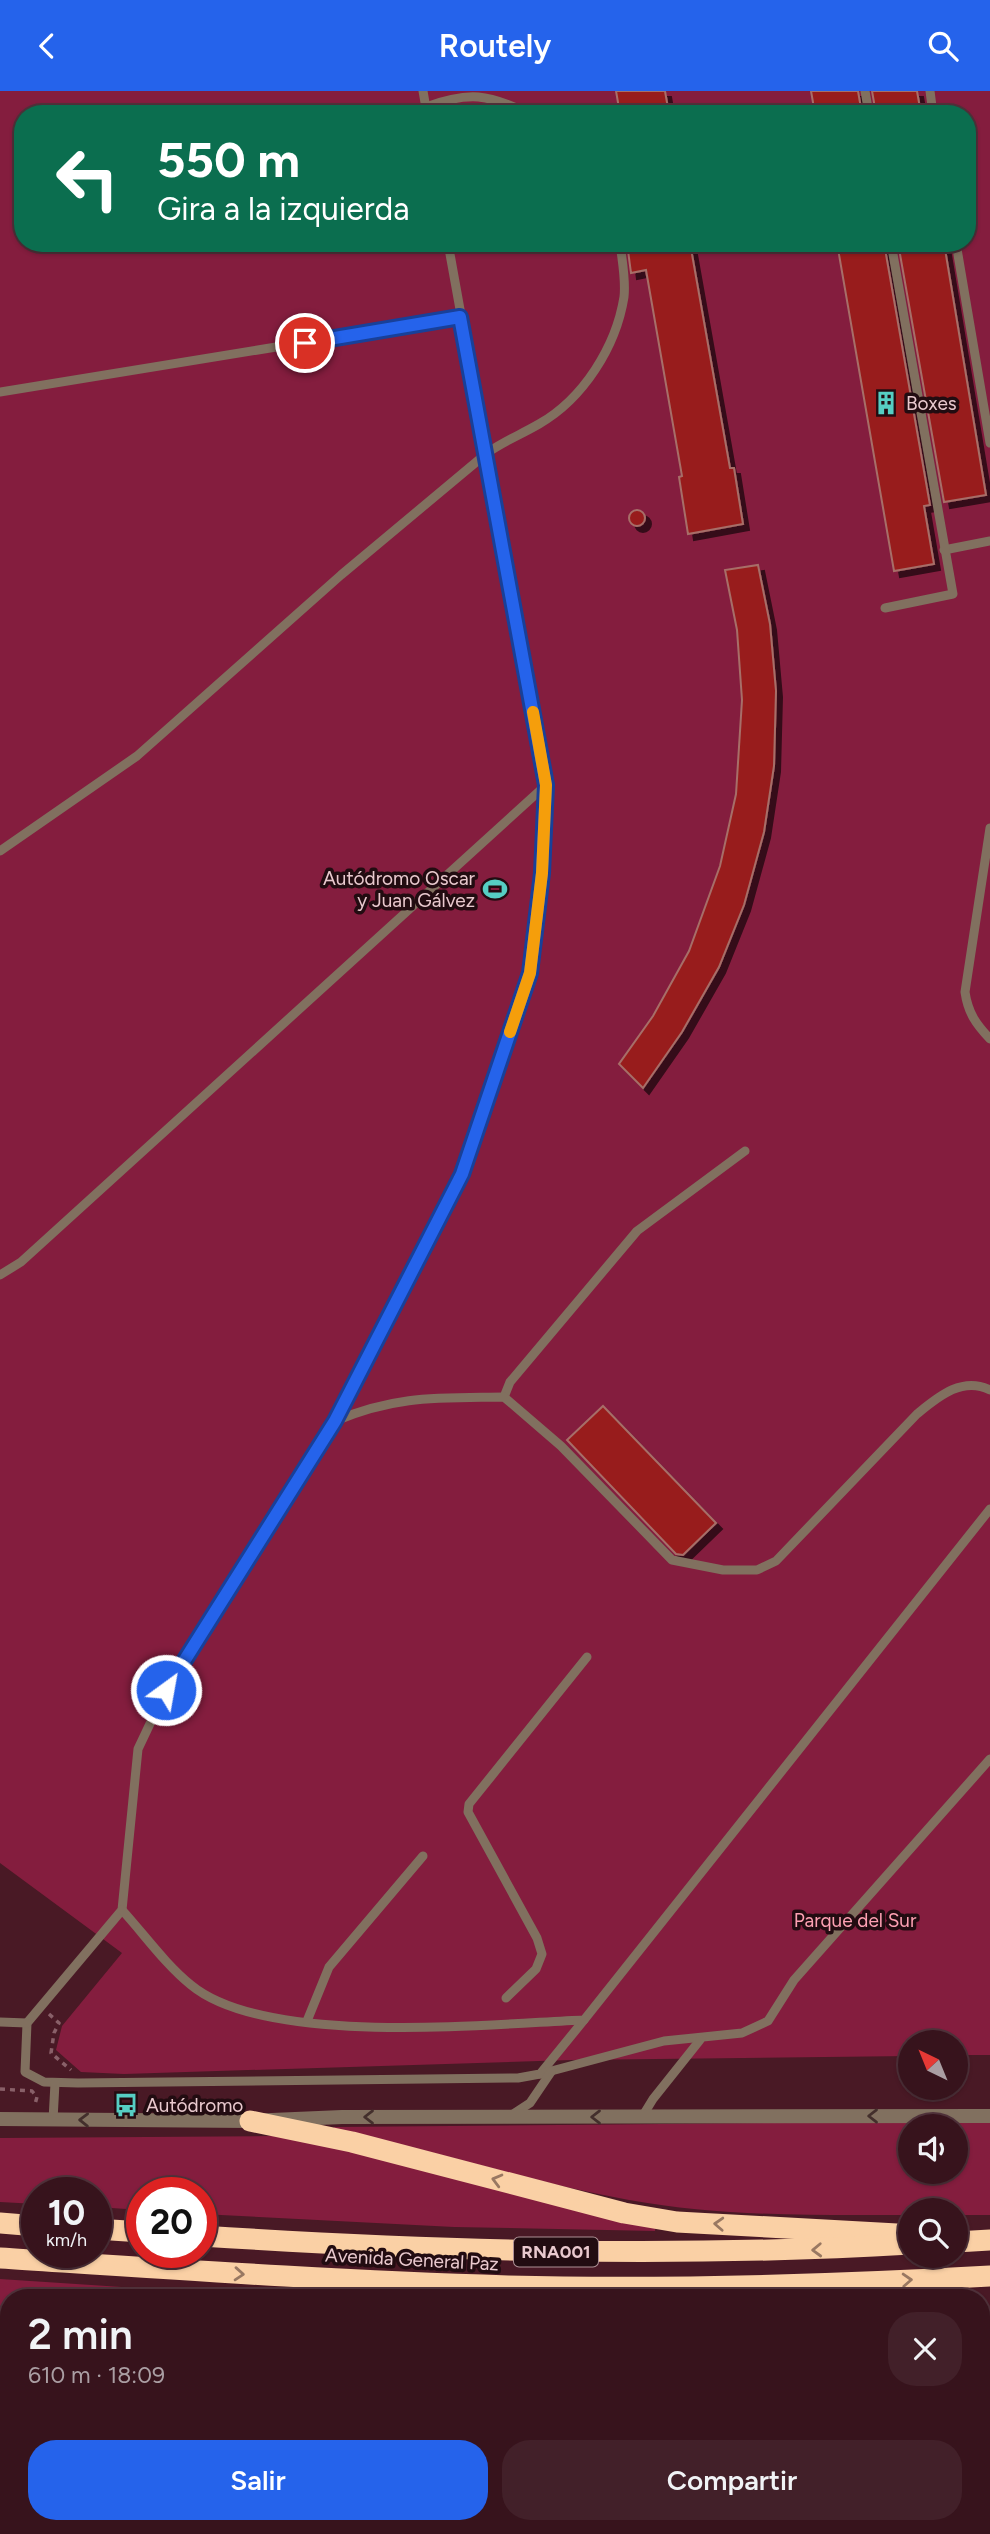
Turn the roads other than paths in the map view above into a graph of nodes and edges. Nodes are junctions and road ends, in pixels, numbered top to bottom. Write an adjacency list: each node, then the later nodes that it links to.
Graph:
1 (435, 105): 2 (lane)
2 (504, 105)
3 (449, 252): 7 (lane)
4 (621, 252): 10 (lane)
5 (893, 252): 12 (lane)
6 (958, 252): 9 (lane)
7 (460, 317): 8 (lane); 10 (lane)
8 (0, 392)
9 (990, 443)
10 (487, 453): 14 (lane); 16 (lane)
11 (990, 541): 12 (lane)
12 (944, 550): 13 (lane)
13 (885, 608)
14 (546, 785): 19 (lane); 22 (lane)
15 (990, 828): 17 (lane)
16 (0, 851)
17 (990, 1039)
18 (745, 1151): 21 (lane)
19 (0, 1275)
20 (990, 1389): 21 (lane)
21 (504, 1397): 22 (lane)
22 (335, 1421): 27 (lane)
23 (990, 1509): 29 (lane)
24 (587, 1657): 28 (lane)
25 (990, 1759): 33 (lane)
26 (424, 1856): 30 (lane)
27 (122, 1910): 30 (lane); 32 (lane)
28 (506, 1998)
29 (584, 2020): 30 (lane); 35 (lane)
30 (307, 2021)
31 (0, 2022): 32 (lane)
32 (27, 2022): 36 (lane)
33 (700, 2040): 34 (lane); 39 (lane)
34 (551, 2073): 35 (lane); 38 (lane)
35 (540, 2074): 36 (lane)
36 (55, 2083): 41 (lane)
37 (990, 2116): 39 (street, one-way to 39)
38 (509, 2117): 39 (street, one-way to 38); 42 (street, one-way to 42)
39 (642, 2117)
40 (0, 2119): 41 (street)
41 (53, 2120): 42 (street, one-way to 41)
42 (250, 2121): 45 (highway, one-way to 42)
43 (0, 2223): 44 (highway)
44 (21, 2225)
45 (898, 2233)
46 (217, 2237): 49 (highway, Avenida General Paz / RNA001, one-way to 46)
47 (968, 2239): 48 (highway)
48 (990, 2239)
49 (898, 2245)
50 (0, 2258): 51 (highway, Avenida General Paz / RNA001, one-way to 51)
51 (990, 2276)

